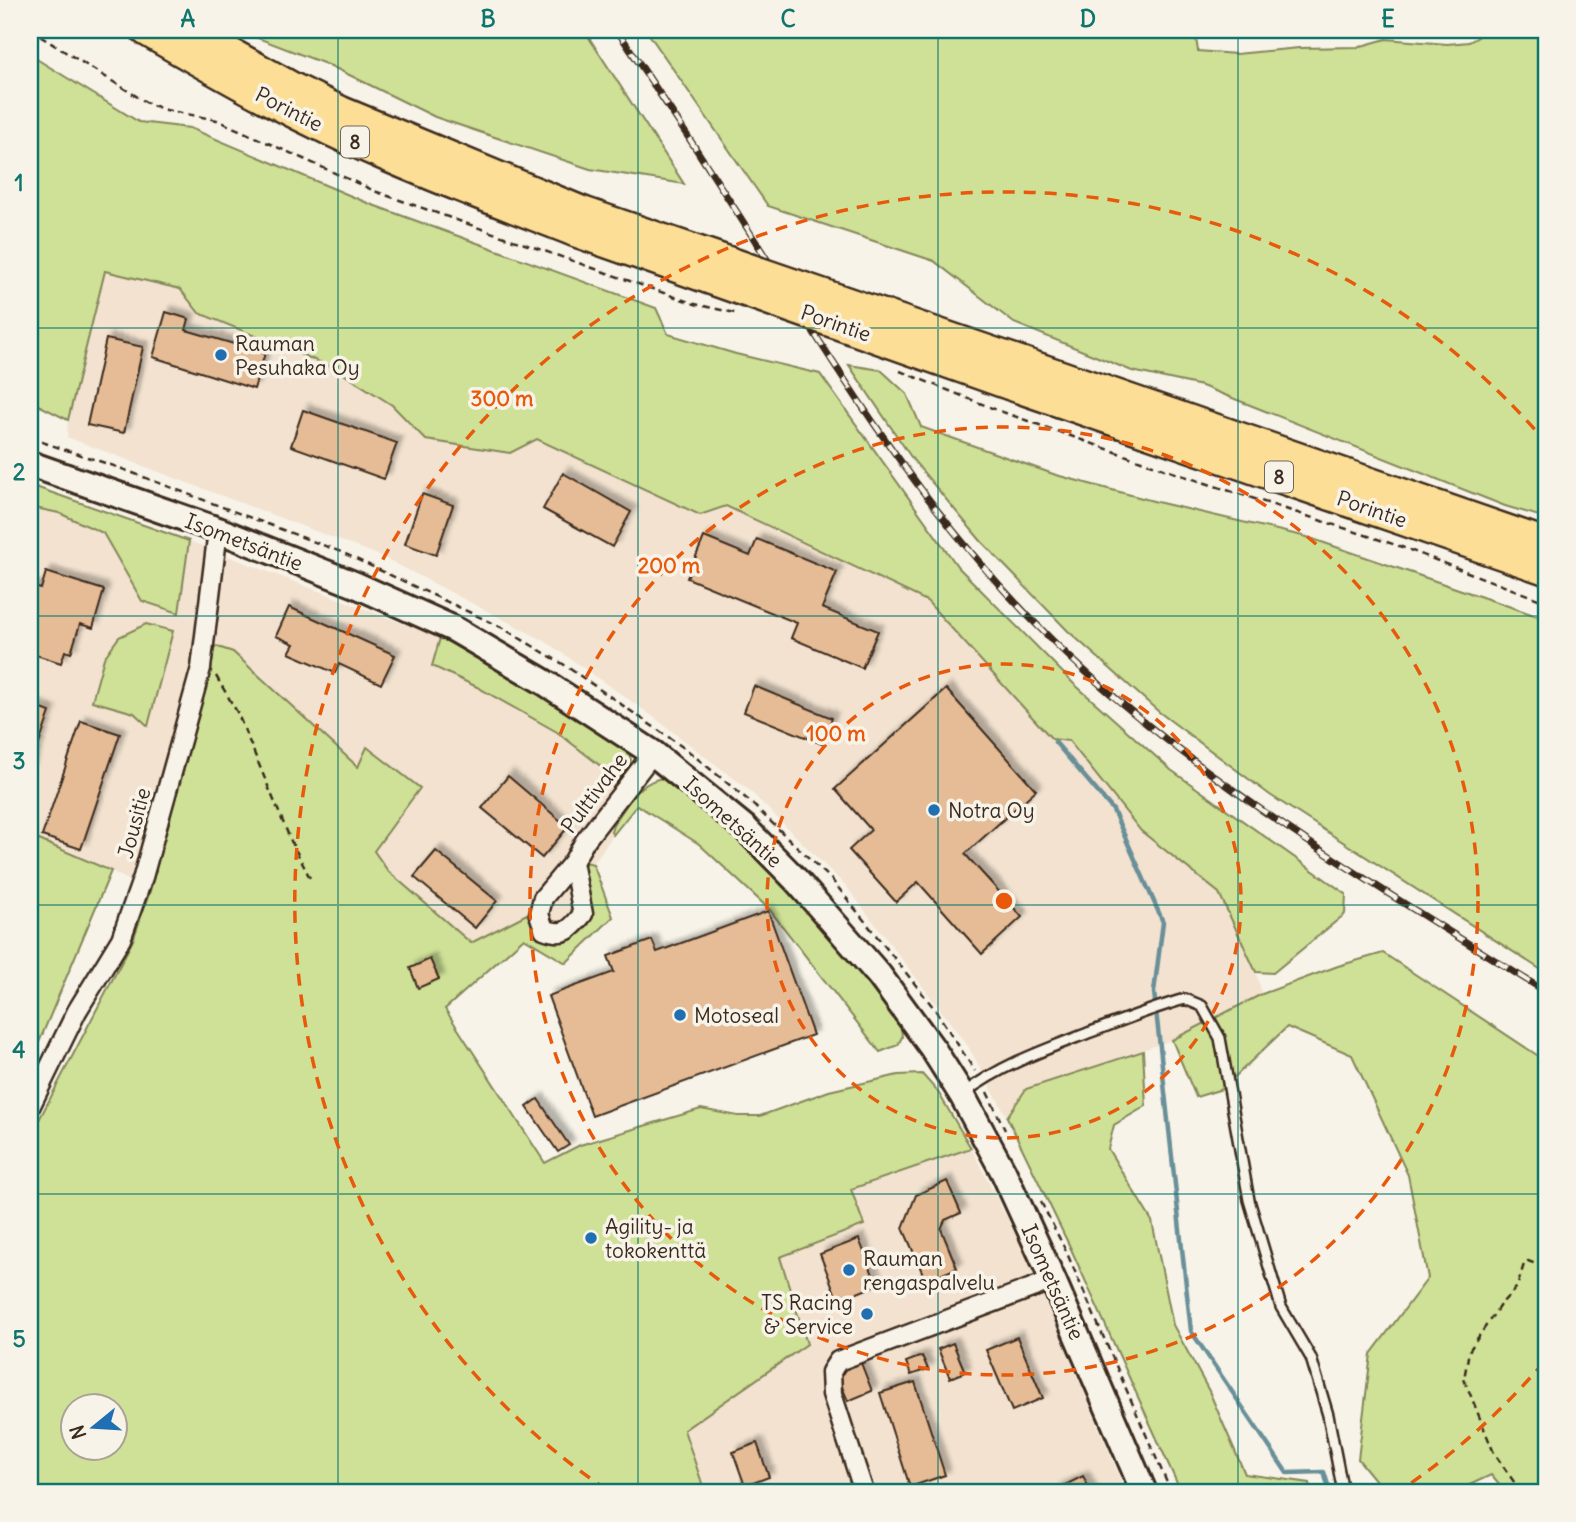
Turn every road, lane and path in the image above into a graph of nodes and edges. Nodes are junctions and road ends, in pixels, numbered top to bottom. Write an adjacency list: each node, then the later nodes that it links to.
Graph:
1 (30, 30): 5 (path)
2 (146, 30): 4 (highway, Porintie / 8)
3 (188, 30): 4 (highway, Porintie / 8)
4 (578, 221): 7 (highway, Porintie / 8, bridge)
5 (749, 317)
6 (900, 370): 13 (path)
7 (1016, 373): 11 (highway, Porintie / 8); 12 (highway, Porintie / 8)
8 (30, 438): 18 (path)
9 (30, 464): 10 (main road, Isometsäntie)
10 (218, 530): 14 (street, Jousitie); 15 (main road, Isometsäntie)
11 (1546, 544)
12 (1546, 569)
13 (1546, 601)
14 (201, 668): 17 (path); 19 (street, Jousitie)
15 (653, 753): 16 (street, Pulttivahe); 18 (main road, Isometsäntie)
16 (573, 862)
17 (312, 882)
18 (972, 1087): 20 (path); 23 (main road, Isometsäntie); 27 (lane)
19 (30, 1107)
20 (1005, 1129)
21 (1041, 1202): 26 (path)
22 (1546, 1268): 28 (path)
23 (1053, 1280): 24 (street); 25 (main road, Isometsäntie)
24 (864, 1492)
25 (1144, 1492)
26 (1171, 1492)
27 (1343, 1492)
28 (1521, 1492)

